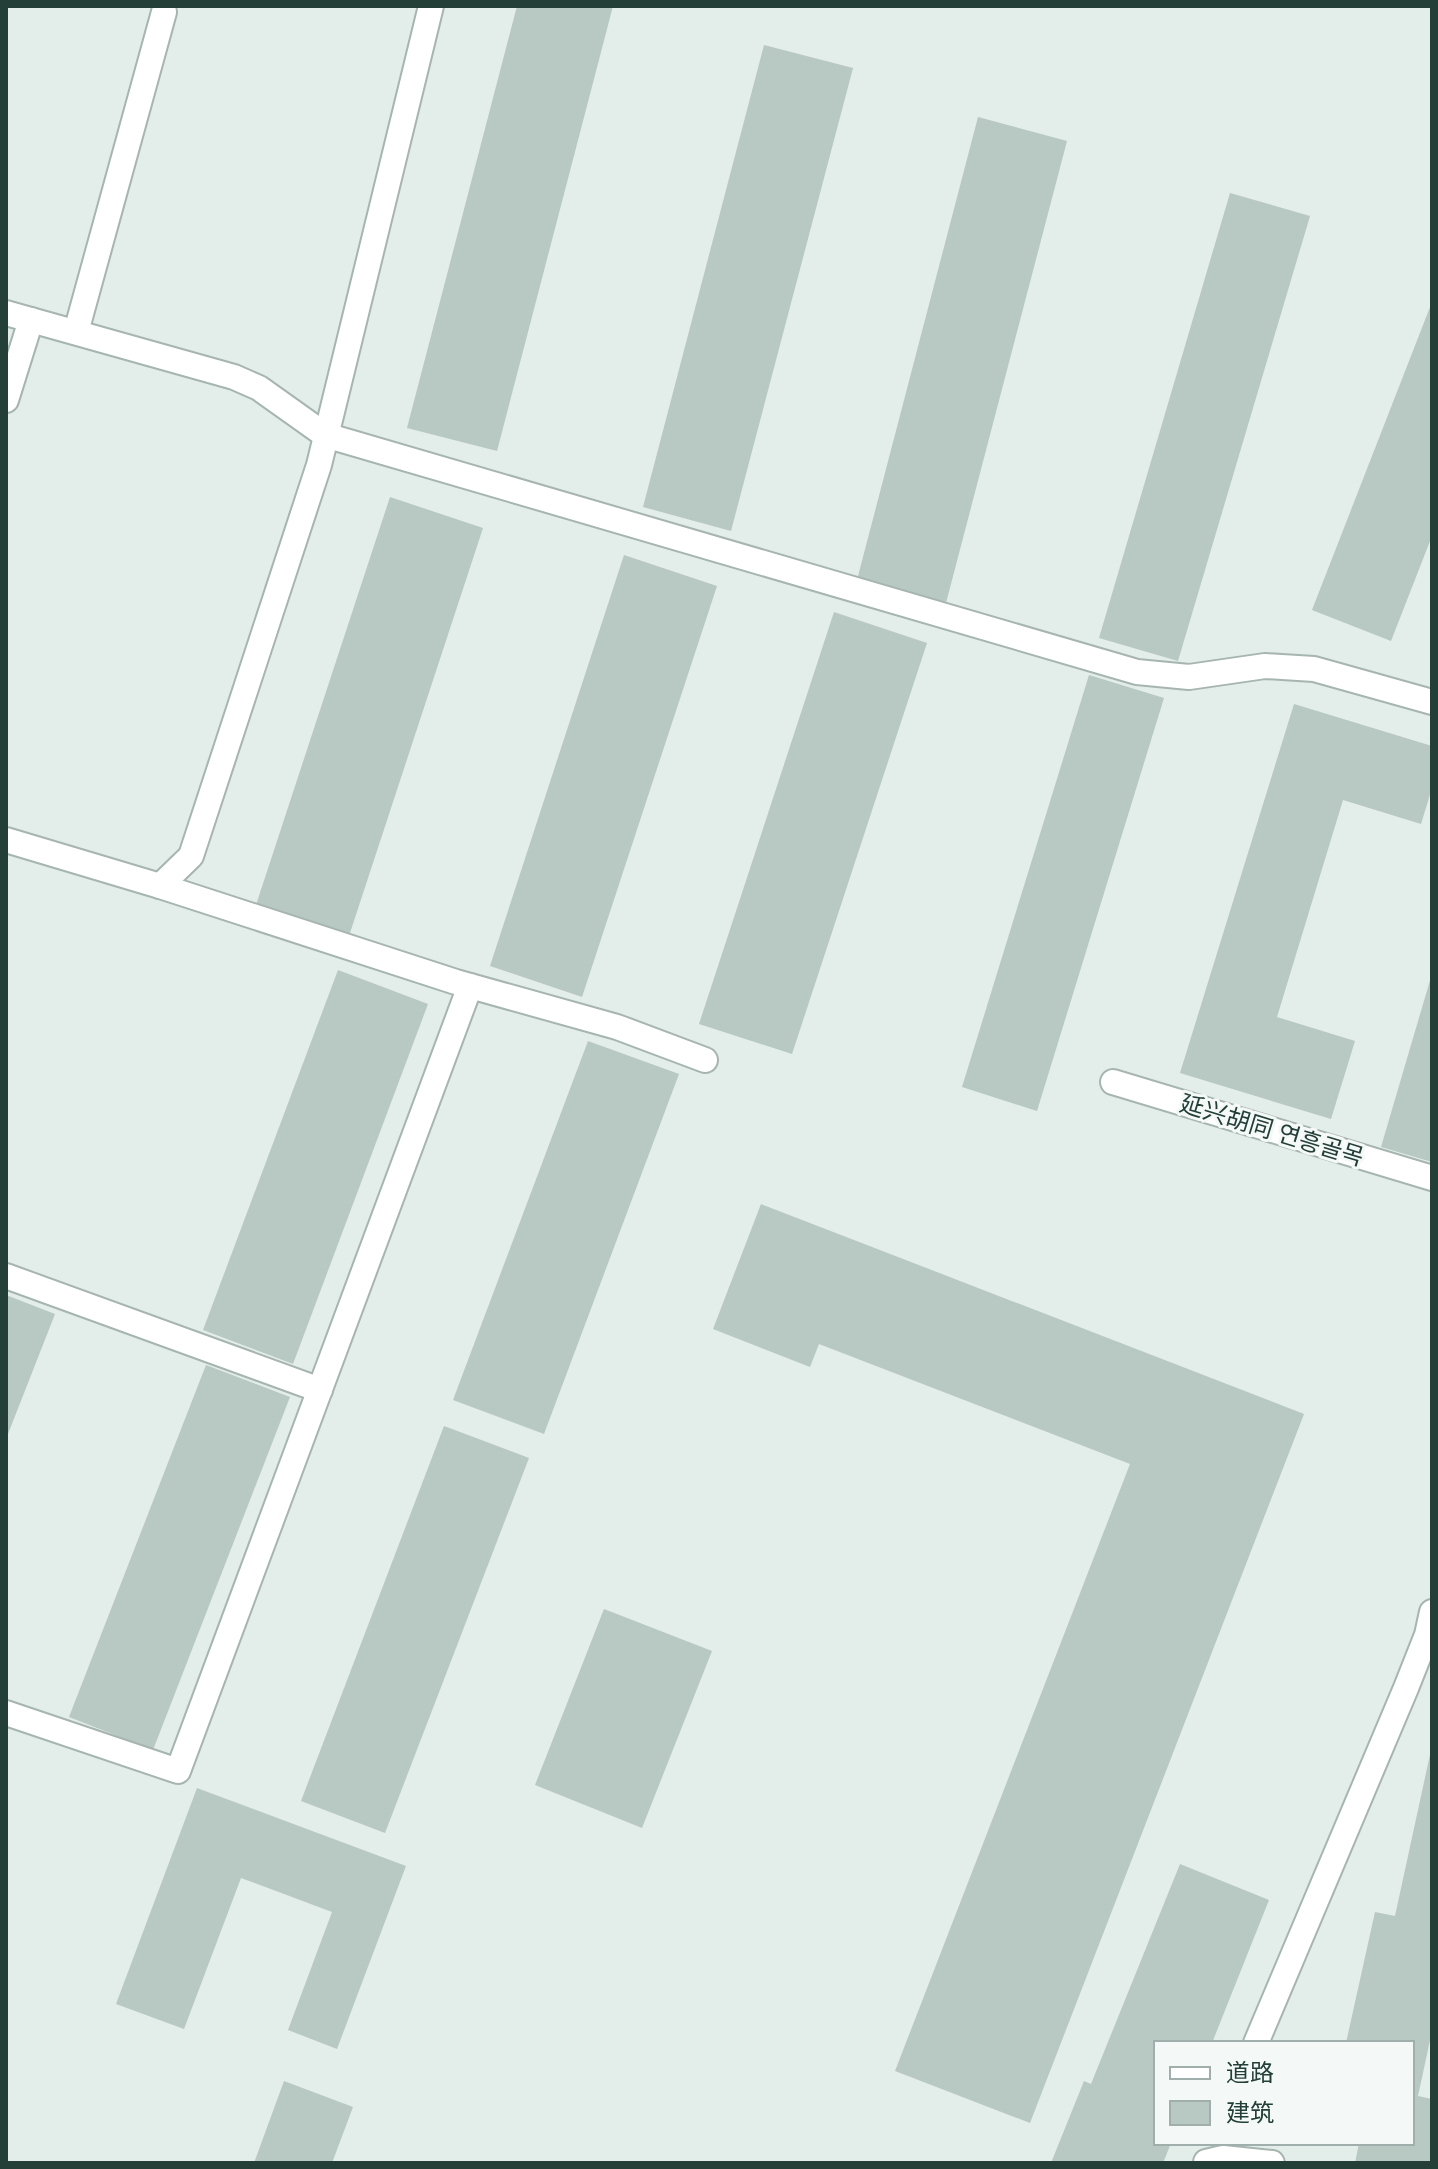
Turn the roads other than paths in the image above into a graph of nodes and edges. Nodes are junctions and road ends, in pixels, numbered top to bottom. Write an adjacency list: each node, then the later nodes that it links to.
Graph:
1 (431, 6): 7 (street)
2 (164, 12): 5 (street)
3 (6, 313): 4 (street)
4 (31, 320): 5 (street); 6 (street)
5 (76, 332): 7 (street)
6 (6, 400)
7 (325, 435): 8 (street); 10 (street)
8 (1432, 702)
9 (6, 840): 10 (street)
10 (160, 886): 11 (street)
11 (470, 986): 12 (street); 16 (street)
12 (705, 1060)
13 (1113, 1082): 14 (street, 延兴胡同 연흥골목)
14 (1432, 1178)
15 (6, 1276): 16 (street)
16 (320, 1390): 18 (street)
17 (1432, 1612): 19 (street)
18 (6, 1713)
19 (1257, 2041)
20 (1209, 2156): 21 (street)
21 (1272, 2163)

